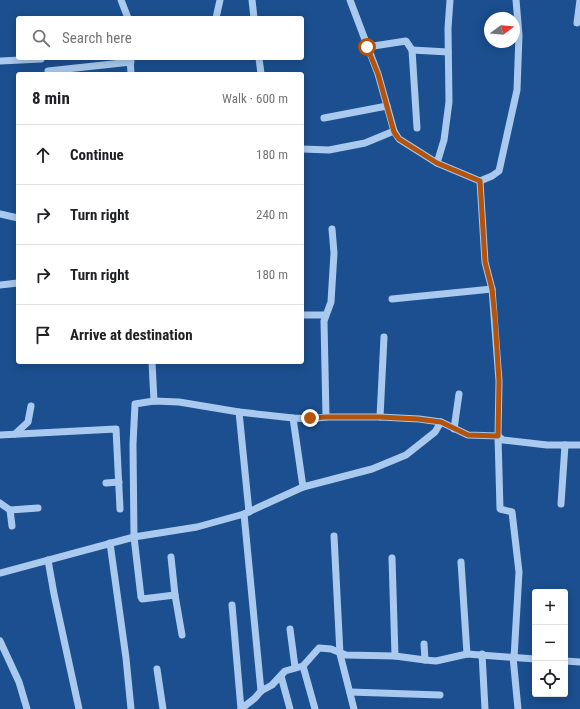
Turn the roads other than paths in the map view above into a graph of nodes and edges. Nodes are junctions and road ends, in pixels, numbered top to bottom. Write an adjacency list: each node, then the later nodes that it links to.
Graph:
1 (122, 0): 8 (street)
2 (220, 0): 9 (street)
3 (252, 0): 10 (street)
4 (350, 0): 12 (street)
5 (450, 0): 14 (street)
6 (516, 0): 28 (street)
7 (580, 0): 11 (street)
8 (127, 16)
9 (216, 16)
10 (254, 16)
11 (577, 23)
12 (367, 47): 13 (street); 22 (street)
13 (412, 50): 14 (street); 24 (street)
14 (448, 52): 27 (street)
15 (20, 60): 18 (street)
16 (130, 60): 19 (street); 20 (street)
17 (259, 60): 21 (street)
18 (0, 61)
19 (48, 71)
20 (131, 72)
21 (261, 72)
22 (387, 106): 23 (street); 25 (street)
23 (324, 118)
24 (417, 128)
25 (394, 132): 26 (street); 27 (street)
26 (304, 149)
27 (437, 163): 28 (street)
28 (480, 181): 34 (street)
29 (0, 214): 30 (street)
30 (16, 218)
31 (332, 229): 37 (street)
32 (16, 283): 33 (street)
33 (0, 285)
34 (492, 289): 35 (street); 51 (street)
35 (392, 299)
36 (304, 315): 37 (street)
37 (325, 315): 44 (street)
38 (384, 337): 45 (street)
39 (152, 364): 41 (street)
40 (459, 394): 48 (street)
41 (154, 401): 43 (street); 65 (street)
42 (32, 406): 49 (street)
43 (239, 412): 46 (street); 62 (street)
44 (326, 417): 45 (street); 46 (street)
45 (380, 417): 47 (street)
46 (293, 418): 56 (street)
47 (441, 422): 48 (street); 56 (street)
48 (454, 429): 51 (street)
49 (15, 434): 50 (street); 54 (street)
50 (0, 435)
51 (498, 436): 52 (street); 82 (street)
52 (565, 445): 53 (street); 58 (street)
53 (580, 445)
54 (119, 482): 55 (street); 61 (street)
55 (106, 483)
56 (303, 487): 62 (street)
57 (0, 503): 60 (street)
58 (561, 504)
59 (38, 508): 60 (street)
60 (10, 510): 63 (street)
61 (120, 510)
62 (246, 513): 65 (street); 91 (street)
63 (12, 526)
64 (334, 536): 78 (street)
65 (134, 537): 66 (street); 72 (street)
66 (110, 543): 69 (street); 97 (street)
67 (171, 557): 72 (street)
68 (392, 558): 81 (street)
69 (48, 560): 71 (street); 96 (street)
70 (461, 562): 79 (street)
71 (0, 573)
72 (175, 595): 75 (street)
73 (232, 605): 94 (street)
74 (290, 628): 88 (street)
75 (182, 635)
76 (0, 640): 95 (street)
77 (424, 644): 84 (street)
78 (340, 654): 81 (street); 87 (street); 92 (street)
79 (467, 654): 80 (street); 84 (street)
80 (482, 654): 82 (street); 102 (street)
81 (395, 656): 84 (street)
82 (513, 657): 83 (street); 103 (street)
83 (532, 659)
84 (425, 660)
85 (568, 661): 86 (street)
86 (580, 662)
87 (303, 666): 88 (street); 100 (street)
88 (295, 667): 90 (street)
89 (157, 669): 98 (street)
90 (281, 676): 91 (street); 99 (street)
91 (261, 691): 94 (street)
92 (350, 692): 93 (street); 101 (street)
93 (440, 695)
94 (243, 708)
95 (27, 709)
96 (79, 709)
97 (131, 709)
98 (163, 709)
99 (290, 709)
100 (315, 709)
101 (354, 709)
102 (485, 709)
103 (518, 709)

